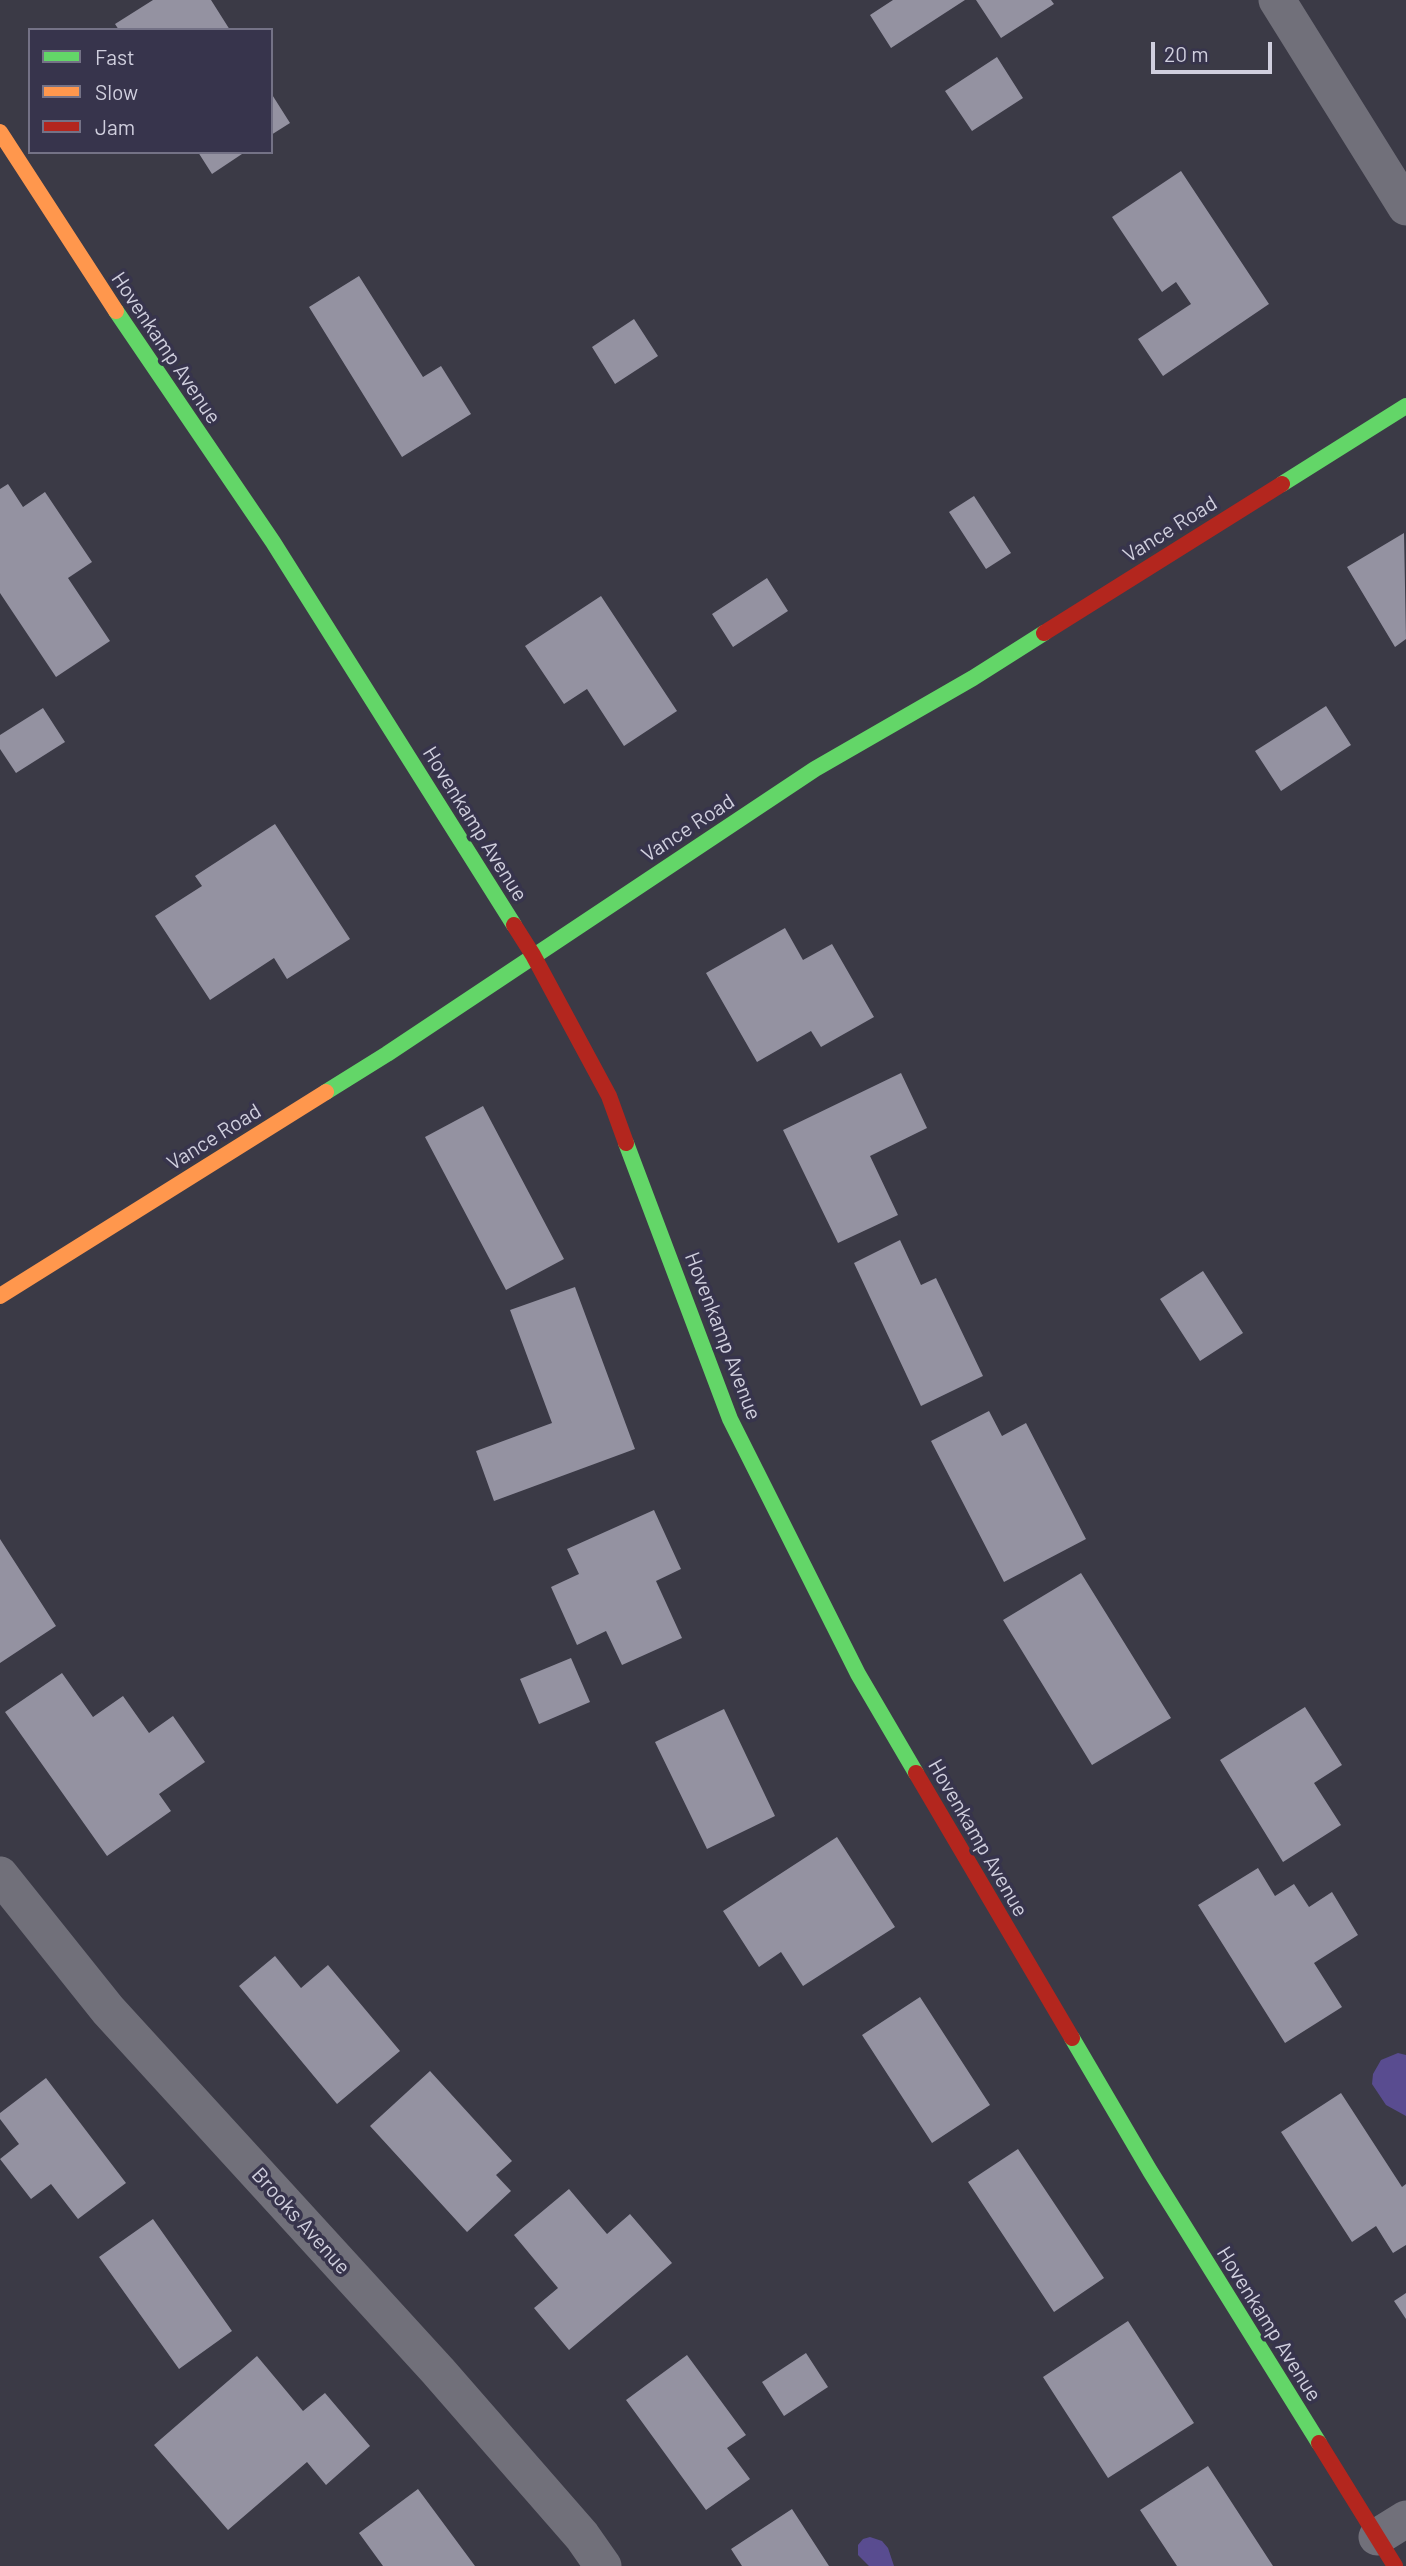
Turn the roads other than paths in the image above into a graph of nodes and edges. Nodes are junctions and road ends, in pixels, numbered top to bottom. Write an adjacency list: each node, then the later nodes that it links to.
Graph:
1 (1277, 0): 3 (street)
2 (0, 132): 5 (street, Hovenkamp Avenue)
3 (1406, 207)
4 (1406, 406): 5 (street, Vance Road)
5 (533, 955): 6 (street, Vance Road); 8 (street, Hovenkamp Avenue)
6 (0, 1296)
7 (0, 1875): 9 (street, Brooks Avenue)
8 (1393, 2541)
9 (603, 2566)

